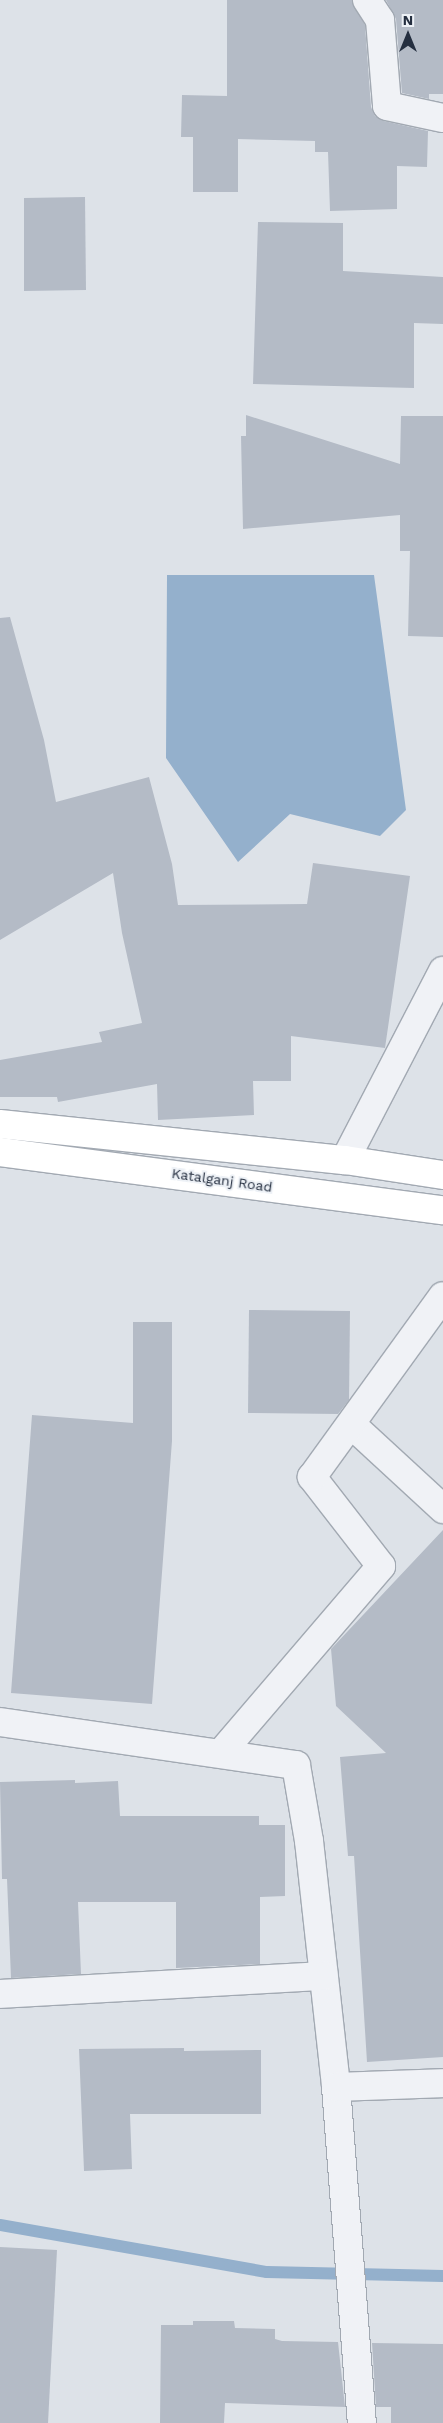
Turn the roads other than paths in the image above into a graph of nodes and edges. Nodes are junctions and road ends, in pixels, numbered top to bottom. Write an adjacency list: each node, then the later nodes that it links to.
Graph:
1 (367, 0): 2 (street)
2 (443, 118)
3 (443, 972): 6 (street)
4 (0, 1124): 6 (main road)
5 (0, 1152): 8 (main road, Katalganj Road)
6 (345, 1160): 7 (main road)
7 (443, 1175)
8 (443, 1210)
9 (443, 1296): 10 (street)
10 (352, 1425): 11 (street); 13 (street)
11 (443, 1509)
12 (0, 1722): 13 (street)
13 (221, 1753): 14 (street)
14 (324, 1976): 15 (street); 17 (street)
15 (0, 1994)
16 (443, 2084): 17 (street)
17 (336, 2087): 18 (street)
18 (362, 2423)

